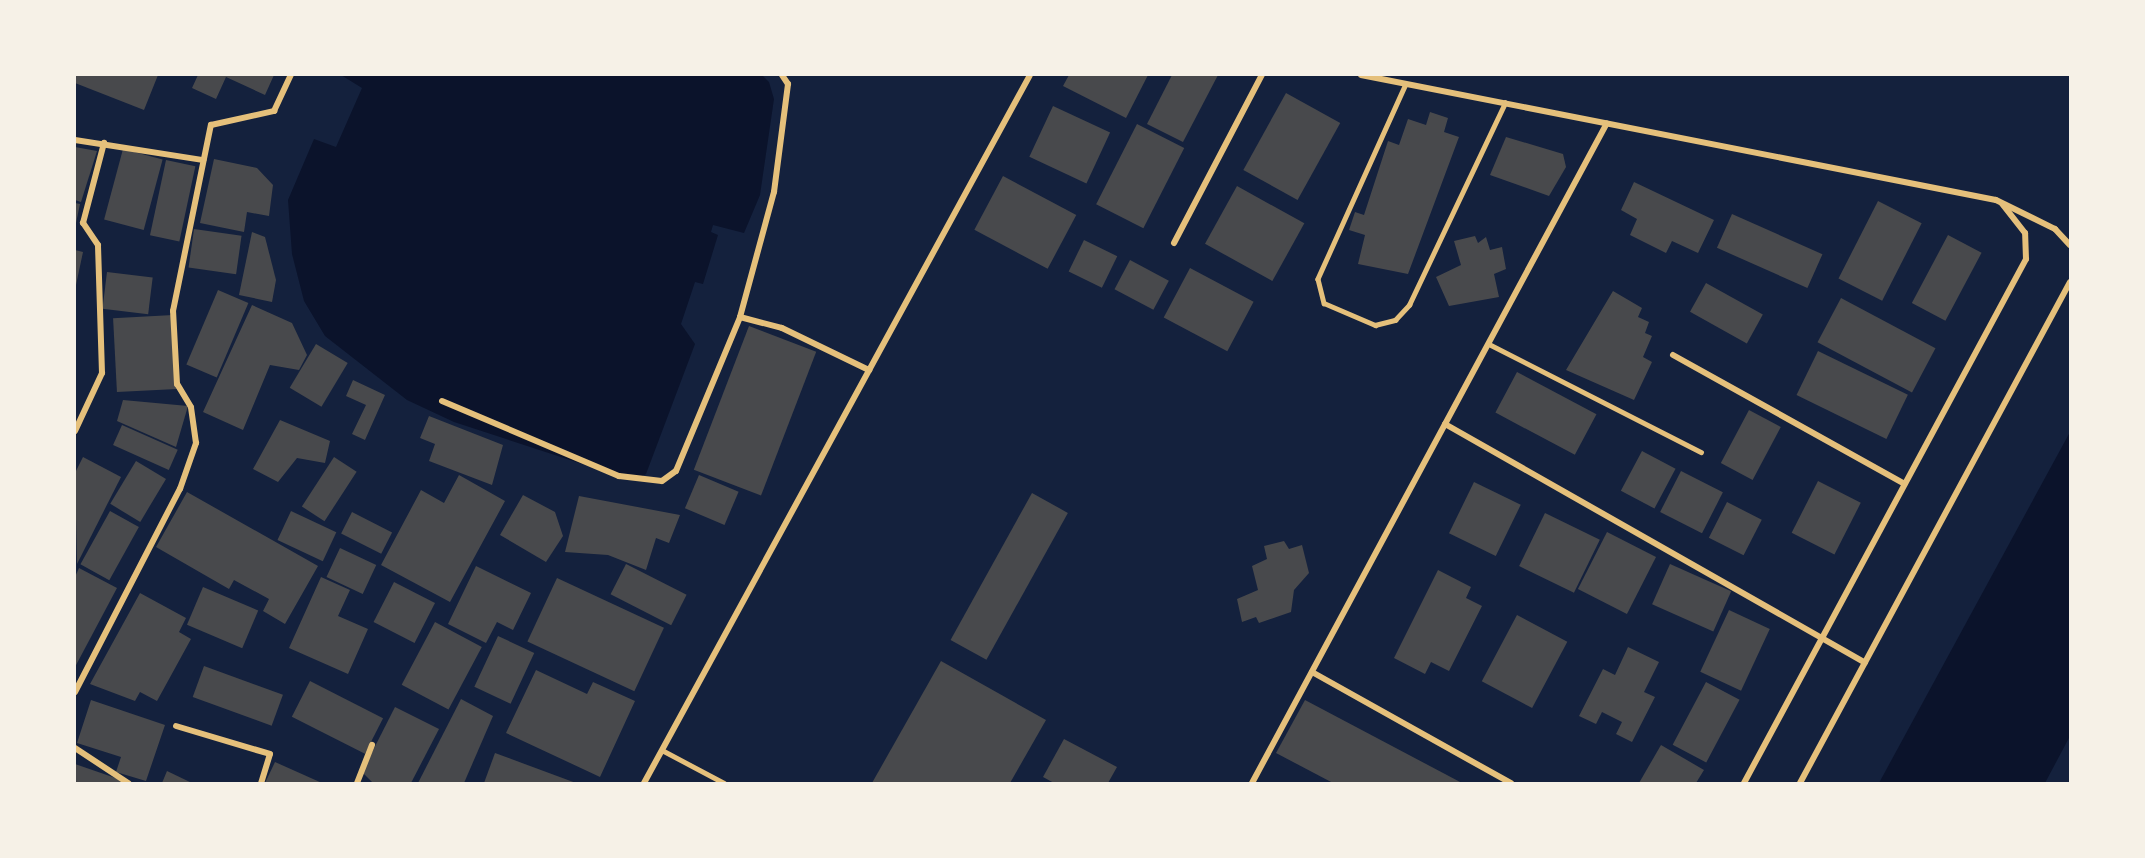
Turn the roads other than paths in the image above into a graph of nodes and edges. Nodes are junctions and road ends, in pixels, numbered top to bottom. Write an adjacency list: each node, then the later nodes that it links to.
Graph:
1 (291, 75): 11 (street)
2 (782, 75): 16 (street)
3 (1030, 75): 19 (street)
4 (1262, 75): 13 (street)
5 (1361, 75): 6 (street)
6 (1406, 84): 7 (street); 7 (lane)
7 (1505, 103): 8 (street)
8 (1607, 123): 12 (street); 17 (street)
9 (75, 140): 10 (street)
10 (104, 143): 11 (street); 22 (street)
11 (203, 160): 28 (street)
12 (1996, 200): 14 (street); 24 (street)
13 (1174, 243)
14 (2070, 245)
15 (2070, 282): 26 (street)
16 (740, 317): 19 (street); 20 (street)
17 (1488, 344): 21 (street); 23 (lane)
18 (1673, 355): 24 (street)
19 (869, 370): 32 (street)
20 (442, 401)
21 (1445, 424): 25 (street); 27 (street)
22 (75, 431)
23 (1701, 452)
24 (1905, 484): 25 (street)
25 (1821, 638): 26 (street); 40 (street)
26 (1864, 663): 41 (street)
27 (1312, 672): 38 (street); 39 (street)
28 (75, 692)
29 (176, 726): 34 (street)
30 (372, 745): 35 (street)
31 (75, 748): 33 (street)
32 (662, 750): 36 (street); 37 (lane)
33 (128, 783)
34 (261, 783)
35 (357, 783)
36 (644, 783)
37 (724, 783)
38 (1252, 783)
39 (1511, 783)
40 (1744, 783)
41 (1800, 783)

